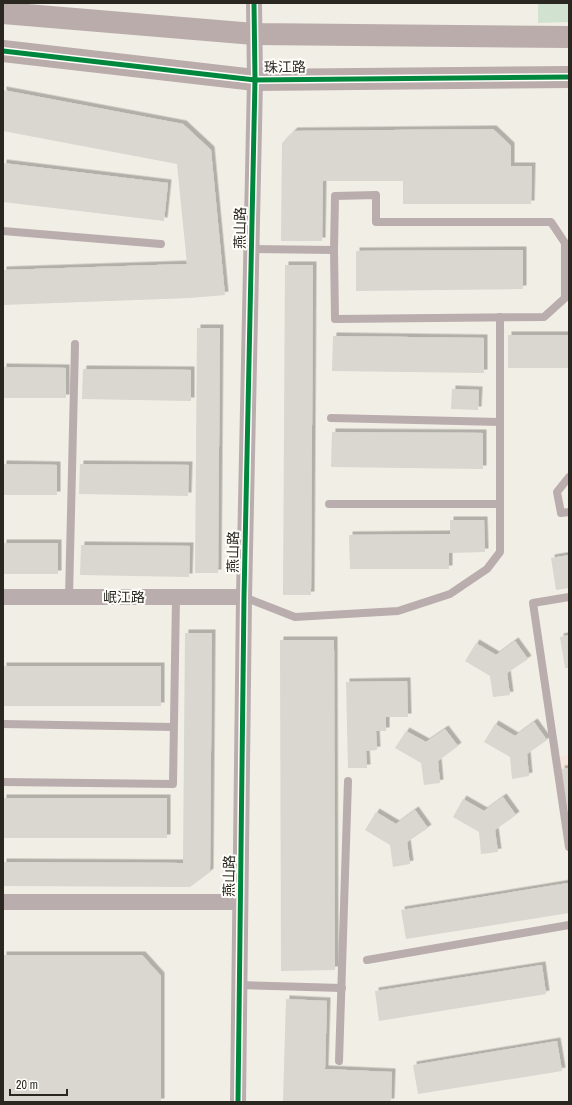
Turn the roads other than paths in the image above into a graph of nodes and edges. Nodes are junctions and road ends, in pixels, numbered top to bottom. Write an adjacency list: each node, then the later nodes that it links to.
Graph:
1 (254, 3): 3 (street, 燕山路)
2 (3, 12): 3 (street)
3 (254, 34): 4 (street); 7 (street, 燕山路)
4 (569, 37)
5 (3, 51): 7 (street, 珠江路)
6 (569, 77): 7 (street, 珠江路)
7 (255, 80): 10 (street, 燕山路)
8 (3, 231): 9 (lane)
9 (160, 244)
10 (251, 249): 11 (lane); 23 (street, 燕山路)
11 (334, 250): 12 (lane); 12 (lane)
12 (500, 317): 15 (lane)
13 (75, 344): 21 (lane)
14 (331, 418): 15 (lane)
15 (500, 422): 18 (lane)
16 (569, 476): 19 (lane)
17 (329, 504): 18 (lane)
18 (500, 504): 23 (lane)
19 (569, 512)
20 (3, 597): 21 (street, 岷江路)
21 (69, 597): 22 (street, 岷江路)
22 (176, 597): 23 (street, 岷江路); 26 (lane)
23 (244, 597): 31 (street, 燕山路)
24 (569, 597): 29 (lane)
25 (3, 724): 26 (lane)
26 (173, 727): 28 (lane)
27 (348, 781): 35 (lane)
28 (3, 782)
29 (569, 847)
30 (3, 902): 31 (street)
31 (240, 902): 34 (street, 燕山路)
32 (569, 925): 33 (lane)
33 (367, 960)
34 (239, 985): 35 (lane); 37 (street, 燕山路)
35 (342, 988): 36 (lane)
36 (339, 1061)
37 (238, 1102)

